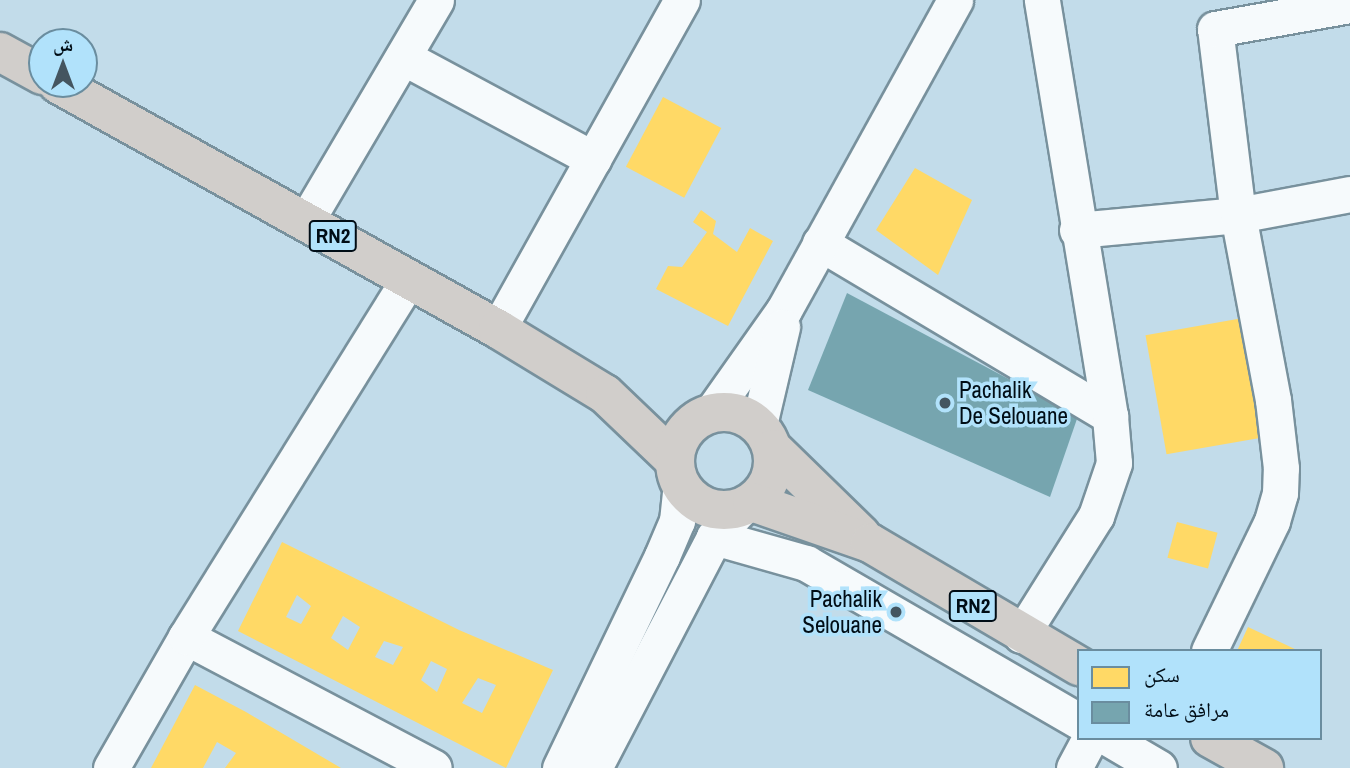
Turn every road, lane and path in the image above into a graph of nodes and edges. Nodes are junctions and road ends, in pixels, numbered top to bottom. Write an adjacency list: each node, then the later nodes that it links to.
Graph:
1 (436, 0): 8 (street)
2 (682, 0): 11 (street)
3 (955, 0): 16 (street)
4 (1042, 0): 15 (street)
5 (1350, 5): 6 (street)
6 (1212, 14): 13 (street)
7 (0, 52): 9 (highway)
8 (403, 57): 11 (street); 14 (street)
9 (28, 67)
10 (83, 98): 14 (highway, RN2)
11 (593, 159): 19 (street)
12 (1350, 194): 13 (street)
13 (1238, 215): 15 (street); 30 (street)
14 (306, 221): 17 (highway, RN2)
15 (1077, 230): 21 (street)
16 (820, 243): 18 (street); 21 (street)
17 (408, 280): 19 (highway, RN2); 29 (street)
18 (791, 294): 22 (street); 23 (street)
19 (498, 329): 20 (highway, RN2)
20 (605, 394): 22 (highway, RN2); 24 (highway, RN2)
21 (1110, 416): 28 (street)
22 (703, 417): 23 (highway, RN2); 24 (highway)
23 (766, 437): 25 (highway); 27 (highway, RN2)
24 (678, 472): 25 (highway, RN2); 38 (street)
25 (746, 505): 26 (street); 27 (highway, RN2)
26 (714, 537): 32 (street); 39 (street)
27 (870, 543): 28 (highway, RN2)
28 (1021, 635): 31 (highway, RN2)
29 (186, 637): 36 (street); 37 (street)
30 (1210, 649)
31 (1077, 665)
32 (1077, 720)
33 (1089, 740): 40 (street)
34 (1111, 740): 41 (street)
35 (1214, 740): 42 (highway)
36 (111, 768)
37 (435, 768)
38 (560, 768)
39 (594, 768)
40 (1074, 768)
41 (1159, 768)
42 (1264, 768)

